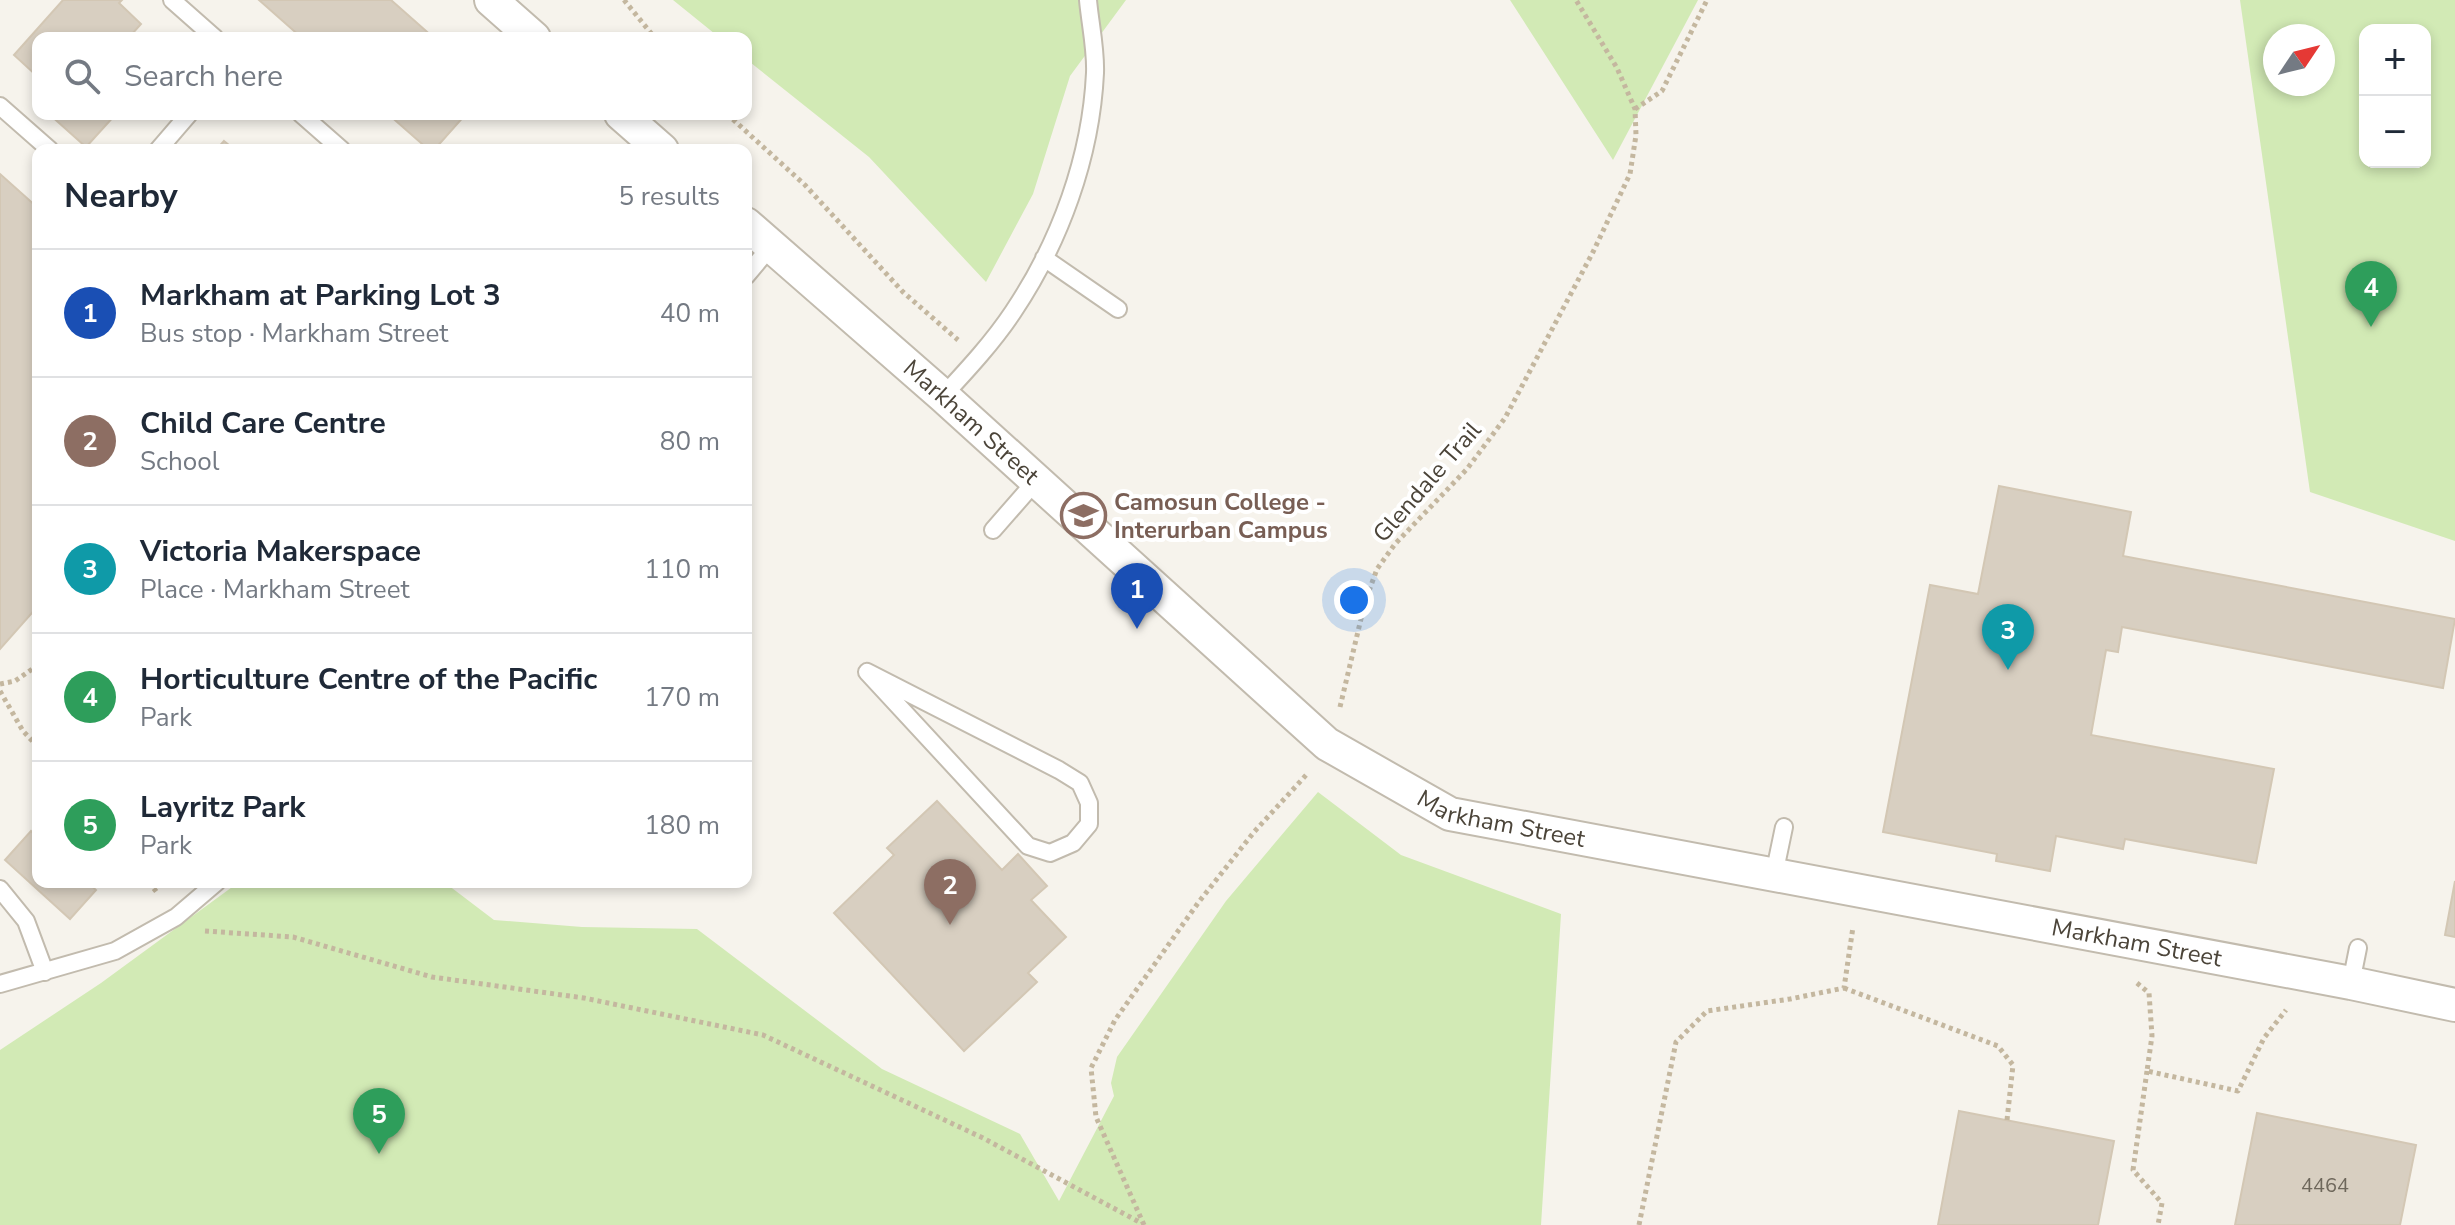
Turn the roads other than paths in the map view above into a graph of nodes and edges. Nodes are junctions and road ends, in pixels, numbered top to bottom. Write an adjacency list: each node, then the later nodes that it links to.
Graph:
1 (172, 0): 4 (lane)
2 (491, 0): 5 (street)
3 (1088, 0): 16 (lane)
4 (208, 32)
5 (527, 32)
6 (0, 106): 10 (lane)
7 (184, 120): 11 (lane)
8 (308, 120): 12 (lane)
9 (628, 120): 13 (street)
10 (43, 144)
11 (163, 144)
12 (335, 144)
13 (655, 144)
14 (752, 229): 15 (street, Markham Street)
15 (771, 246): 17 (lane); 19 (street, Markham Street)
16 (1044, 258): 18 (lane); 19 (lane)
17 (752, 269)
18 (1118, 309)
19 (943, 396): 20 (street, Markham Street)
20 (1035, 482): 21 (lane); 24 (street, Markham Street)
21 (993, 530)
22 (867, 672): 22 (lane)
23 (1784, 827): 24 (lane)
24 (1774, 875): 29 (street, Markham Street)
25 (210, 888): 28 (lane)
26 (0, 889): 28 (lane)
27 (2358, 948): 29 (lane)
28 (45, 972): 30 (lane)
29 (2351, 983): 31 (street, Markham Street)
30 (0, 984)
31 (2455, 1005)

